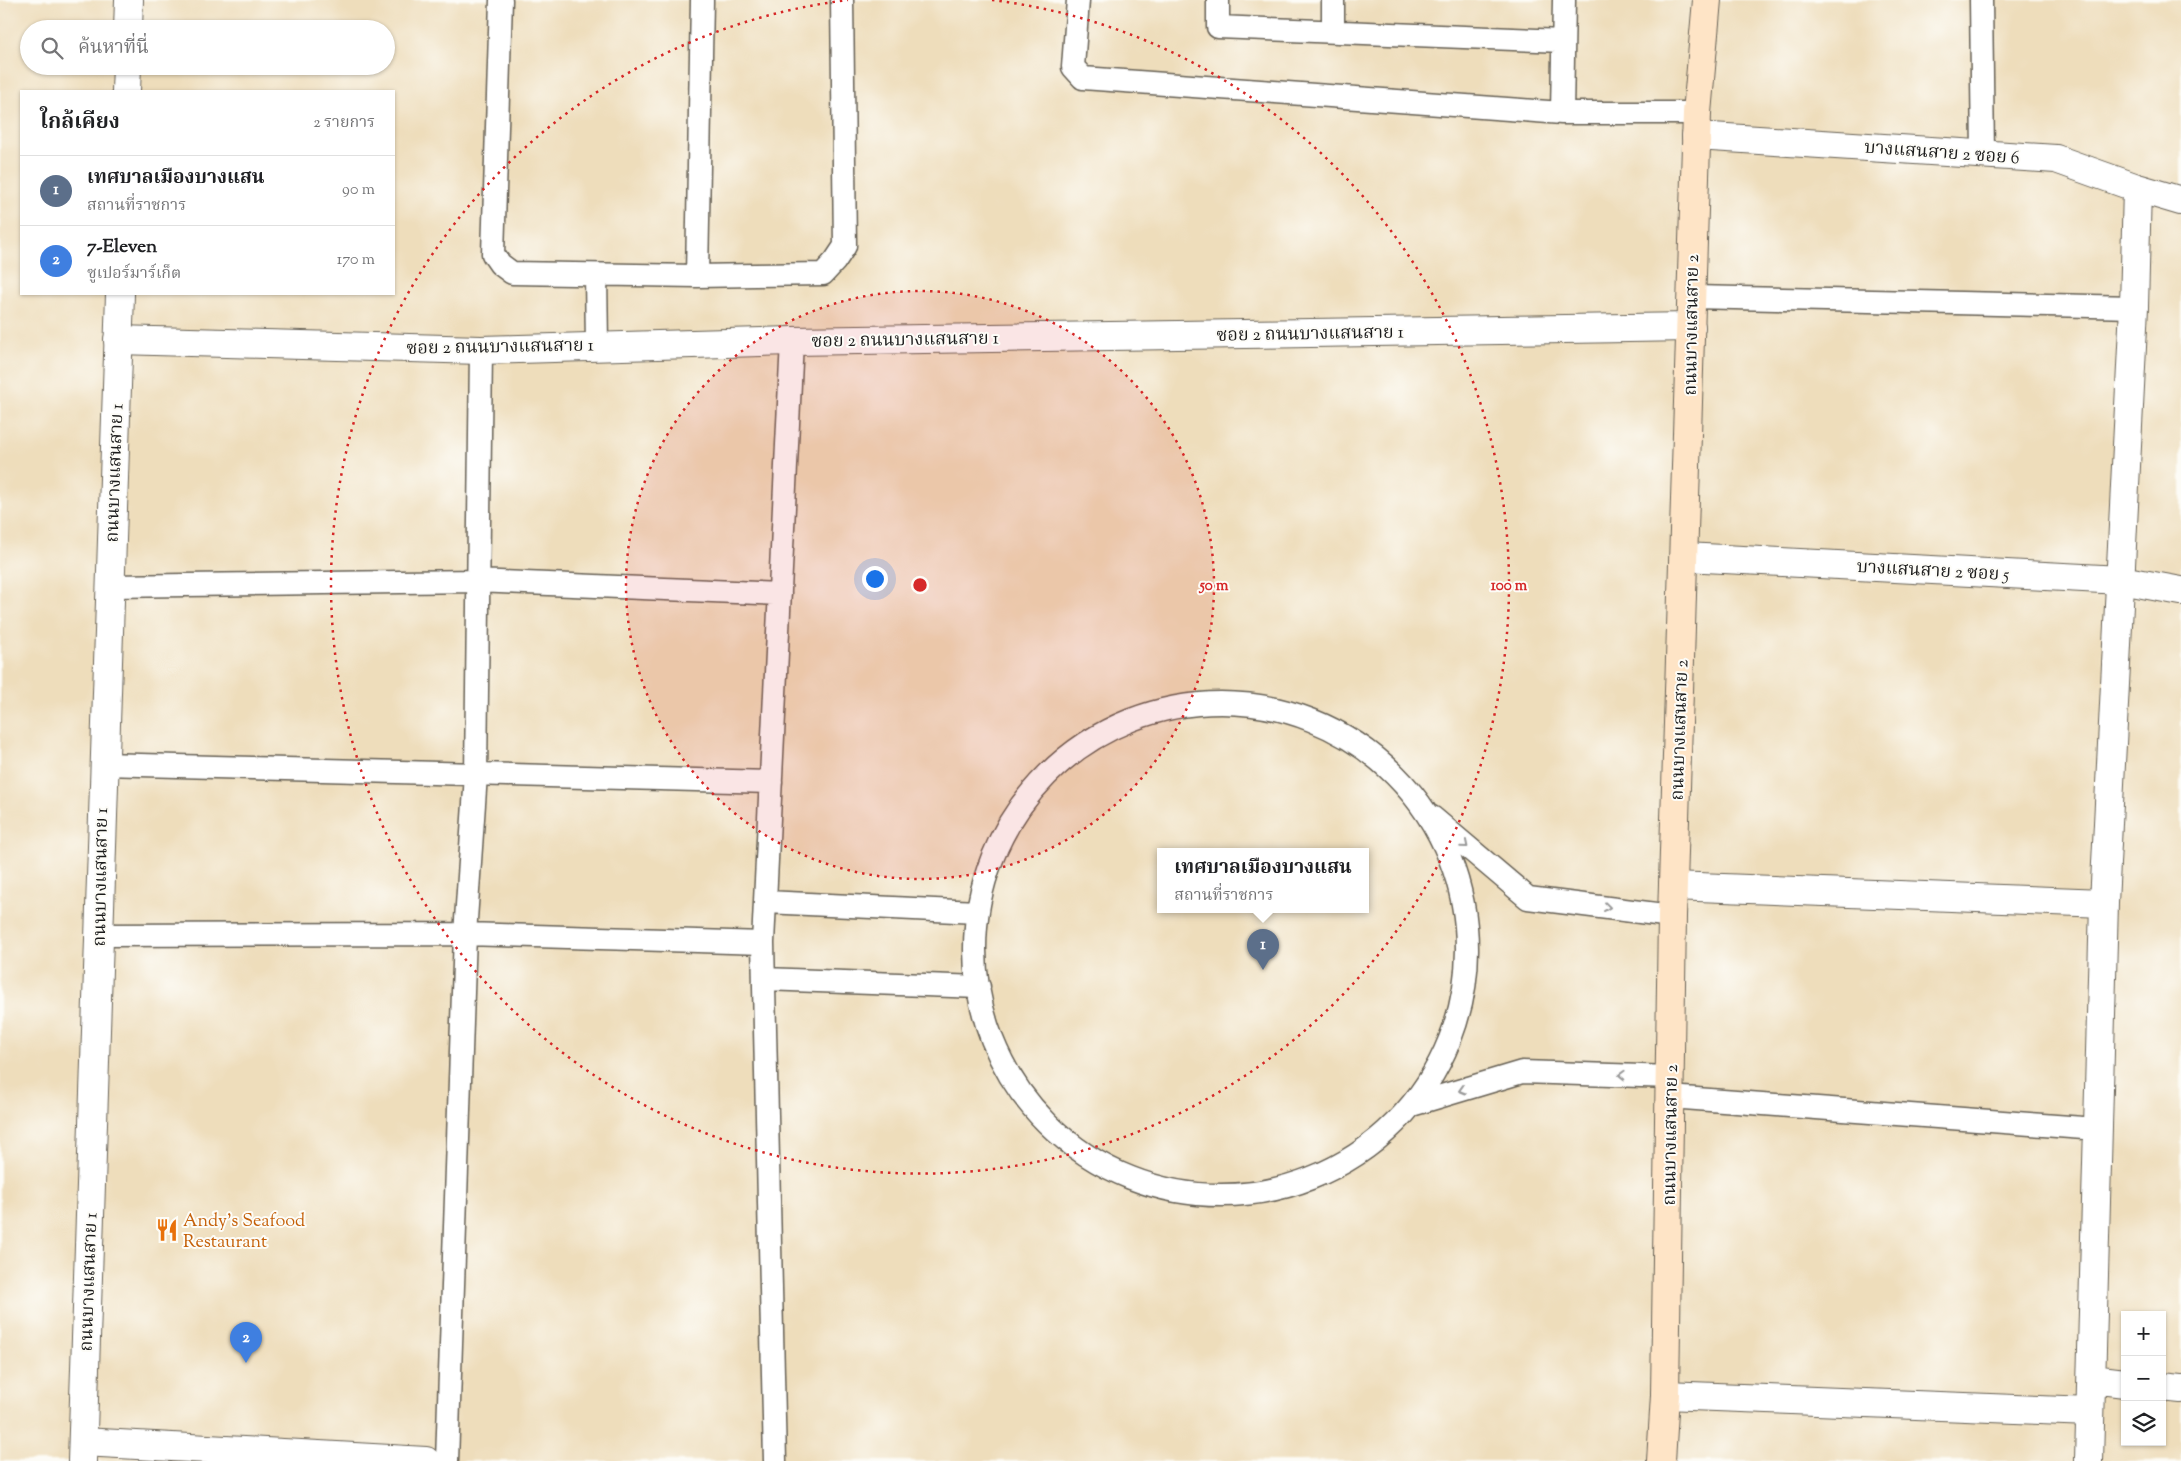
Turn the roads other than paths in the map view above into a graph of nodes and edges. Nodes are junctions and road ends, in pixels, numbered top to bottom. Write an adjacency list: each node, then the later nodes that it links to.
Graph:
1 (129, 0): 11 (street)
2 (501, 0): 21 (lane)
3 (702, 0): 22 (lane)
4 (842, 0): 22 (lane)
5 (1078, 0): 16 (lane)
6 (1218, 0): 12 (lane)
7 (1333, 0): 12 (lane)
8 (1564, 0): 13 (lane)
9 (1707, 0): 17 (main road, ถนนบางแสนสาย 2)
10 (1981, 0): 18 (lane)
11 (128, 20)
12 (1333, 30): 13 (lane)
13 (1563, 41): 16 (lane)
14 (127, 75): 15 (street)
15 (126, 90)
16 (1562, 113): 17 (lane)
17 (1697, 125): 18 (street, บางแสนสาย 2 ซอย 6); 24 (main road, ถนนบางแสนสาย 2)
18 (1983, 154): 19 (street, บางแสนสาย 2 ซอย 6)
19 (2137, 188): 20 (street, บางแสนสาย 2 ซอย 6); 25 (street)
20 (2181, 201)
21 (596, 274): 22 (lane); 29 (lane)
22 (697, 276)
23 (120, 295): 27 (street, ถนนบางแสนสาย 1)
24 (1692, 297): 25 (lane); 26 (main road, ถนนบางแสนสาย 2)
25 (2134, 307): 32 (street)
26 (1691, 327): 28 (street, ซอย 2 ถนนบางแสนสาย 1); 31 (main road, ถนนบางแสนสาย 2)
27 (118, 340): 30 (street, ซอย 2 ถนนบางแสนสาย 1); 34 (street, ถนนบางแสนสาย 1)
28 (792, 341): 29 (street, ซอย 2 ถนนบางแสนสาย 1); 36 (lane)
29 (597, 345): 30 (street, ซอย 2 ถนนบางแสนสาย 1)
30 (481, 350): 33 (lane)
31 (1685, 557): 32 (street, บางแสนสาย 2 ซอย 5); 41 (main road, ถนนบางแสนสาย 2)
32 (2121, 580): 35 (street, บางแสนสาย 2 ซอย 5); 43 (street)
33 (477, 581): 34 (lane); 36 (lane); 38 (lane)
34 (110, 586): 37 (street, ถนนบางแสนสาย 1)
35 (2181, 591)
36 (780, 594): 39 (lane)
37 (103, 764): 38 (lane); 47 (street, ถนนบางแสนสาย 1)
38 (476, 775): 39 (lane); 46 (lane)
39 (771, 782): 42 (lane)
40 (1428, 813): 44 (lane); 45 (lane, one-way to 45); 52 (lane)
41 (1673, 886): 43 (street); 45 (main road, ถนนบางแสนสาย 2)
42 (766, 902): 44 (lane); 48 (lane)
43 (2104, 903): 53 (street)
44 (977, 912): 50 (lane)
45 (1672, 916): 51 (main road, ถนนบางแสนสาย 2)
46 (465, 934): 47 (lane); 48 (lane); 62 (lane)
47 (99, 935): 60 (street, ถนนบางแสนสาย 1)
48 (764, 943): 49 (lane)
49 (764, 979): 50 (lane); 63 (lane)
50 (979, 987): 52 (lane)
51 (1671, 1087): 52 (lane, one-way to 52); 53 (lane); 58 (main road, ถนนบางแสนสาย 2)
52 (1415, 1104)
53 (2097, 1129): 54 (street)
54 (2092, 1379): 55 (street); 59 (street)
55 (2121, 1383)
56 (2166, 1387): 57 (street)
57 (2181, 1389)
58 (1665, 1395): 59 (street); 64 (main road, ถนนบางแสนสาย 2)
59 (2090, 1412): 65 (street)
60 (83, 1452): 61 (street)
61 (426, 1461)
62 (447, 1461)
63 (774, 1461)
64 (1661, 1461)
65 (2089, 1461)

